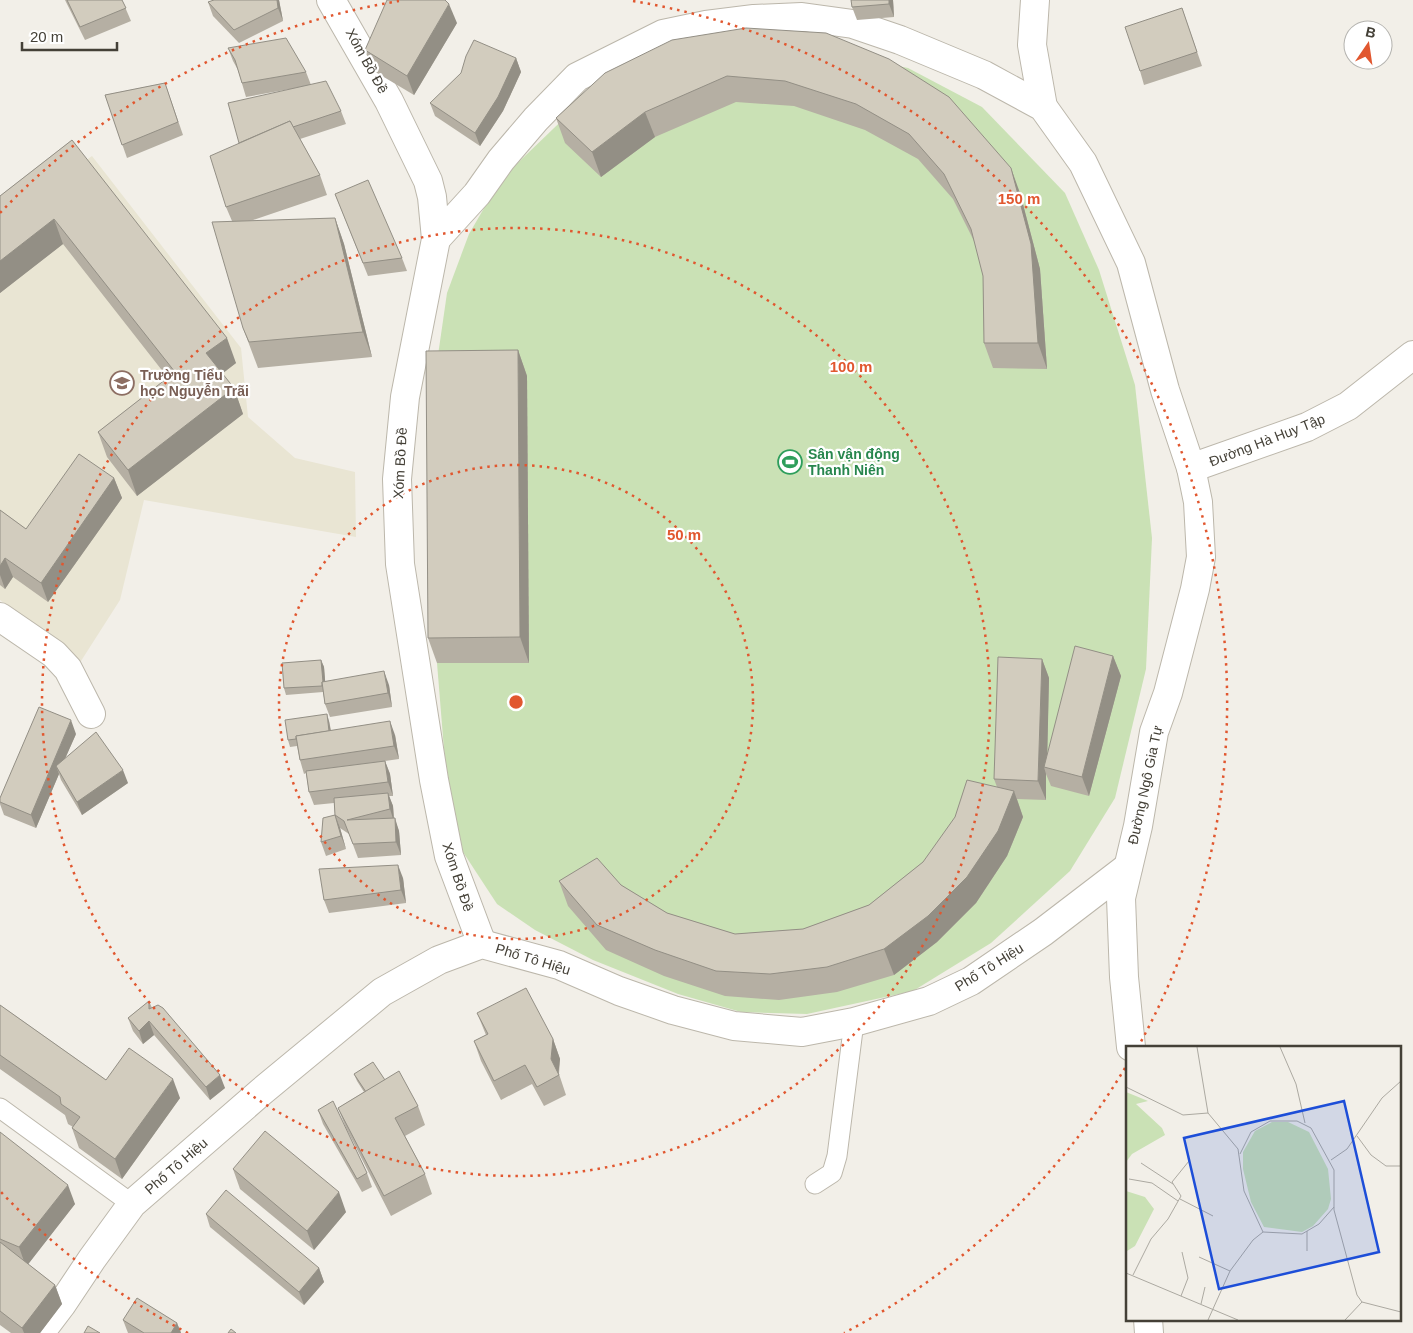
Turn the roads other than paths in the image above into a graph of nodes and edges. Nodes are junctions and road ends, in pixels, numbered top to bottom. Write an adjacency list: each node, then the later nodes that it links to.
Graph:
1 (331, 0): 4 (street, Xóm Bồ Đề)
2 (1036, 0): 3 (street)
3 (1043, 107): 4 (street); 6 (street, Đường Ngô Gia Tự)
4 (436, 239): 10 (street, Xóm Bồ Đề)
5 (1413, 355): 6 (street, Đường Hà Huy Tập)
6 (1191, 468): 9 (street, Đường Ngô Gia Tự)
7 (0, 617): 8 (street)
8 (91, 714)
9 (1128, 867): 11 (street, Phố Tô Hiệu); 12 (street, Đường Ngô Gia Tự)
10 (482, 944): 11 (street, Phố Tô Hiệu); 15 (street, Phố Tô Hiệu)
11 (854, 1022): 14 (lane)
12 (1131, 1046)
13 (0, 1108): 15 (lane)
14 (815, 1184)
15 (132, 1204): 17 (street, Phố Tô Hiệu)
16 (1148, 1320): 18 (street)
17 (40, 1333)
18 (1149, 1333)

